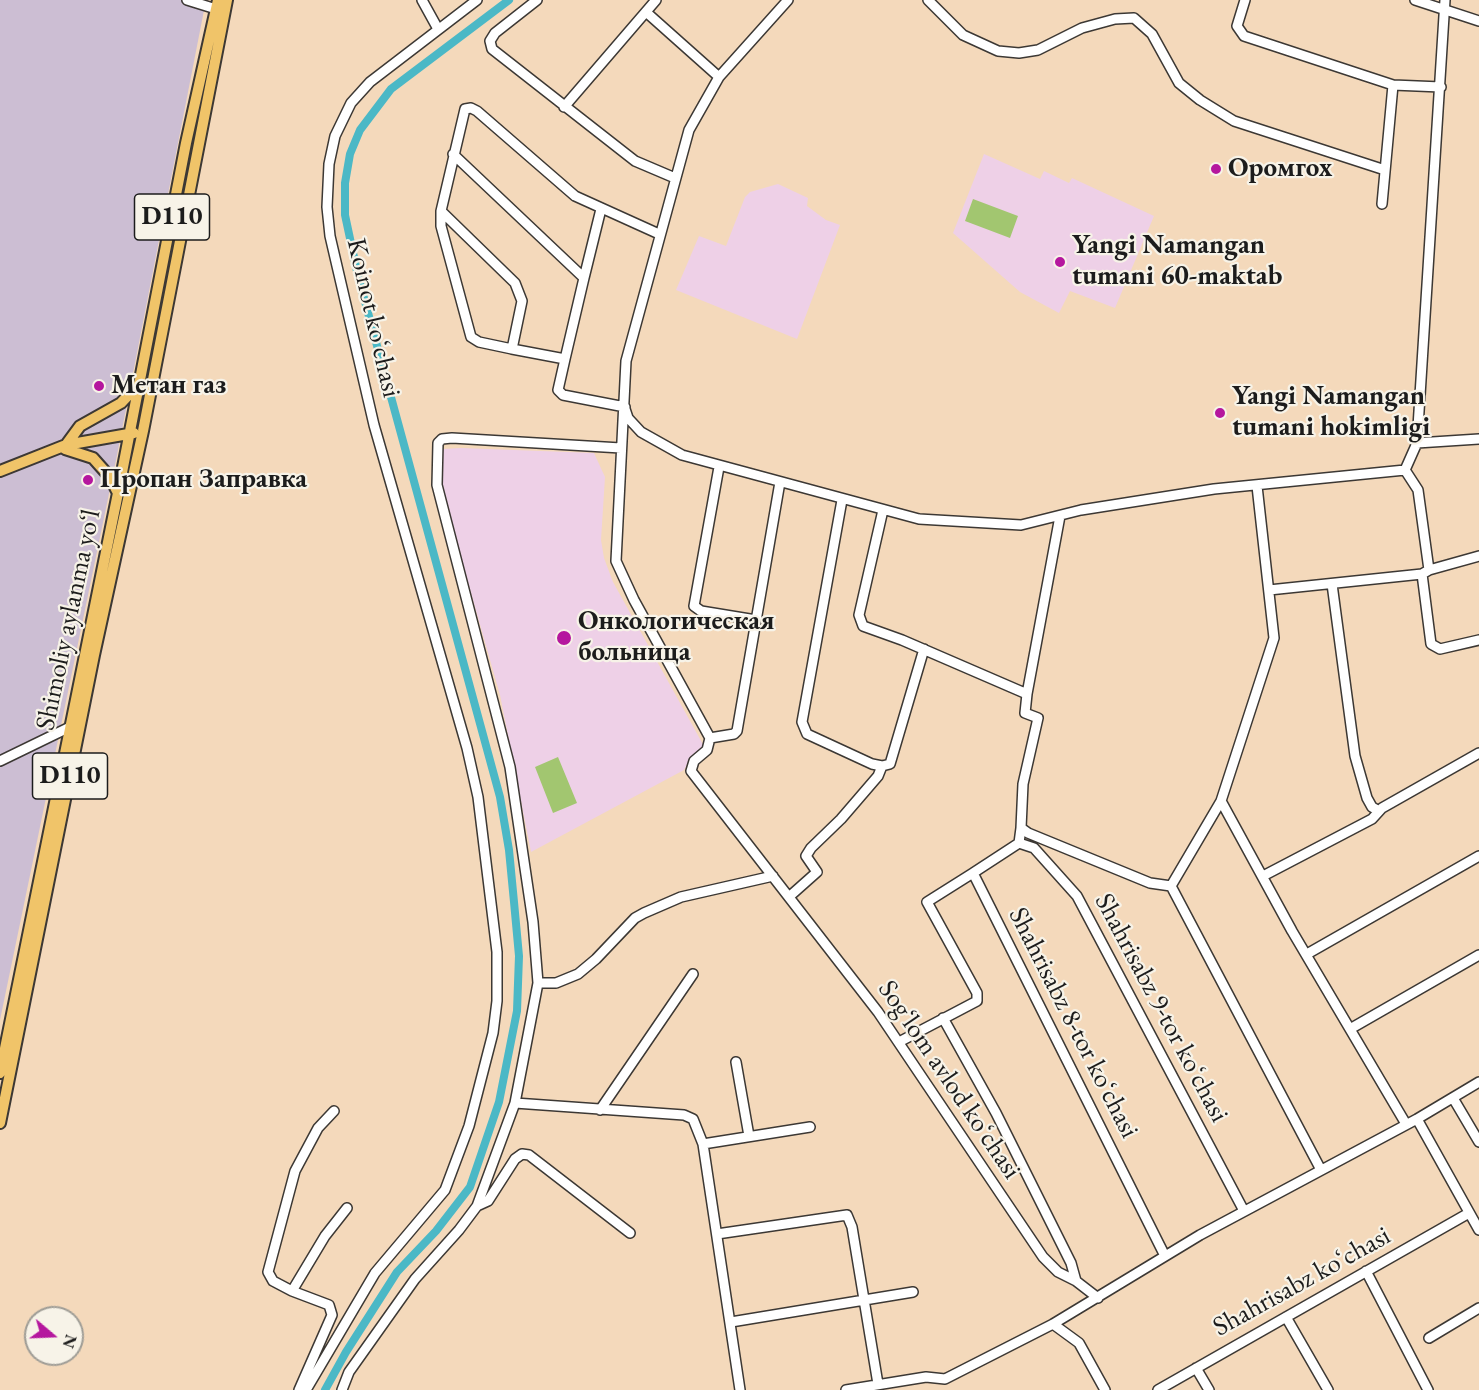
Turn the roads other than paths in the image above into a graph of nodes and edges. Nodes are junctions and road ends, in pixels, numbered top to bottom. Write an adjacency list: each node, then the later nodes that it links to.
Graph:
1 (187, 0): 11 (street)
2 (227, 0): 21 (main road, Shimoliy aylanma yoʻl / D110)
3 (422, 0): 15 (street)
4 (477, 0): 15 (street, Koinot koʻchasi)
5 (537, 0): 19 (street)
6 (656, 0): 13 (street)
7 (788, 0): 16 (street)
8 (928, 0): 23 (street)
9 (1245, 0): 17 (street)
10 (1415, 0): 12 (street)
11 (217, 5): 20 (main road, Shimoliy aylanma yoʻl / D110)
12 (1445, 5): 14 (street); 18 (street)
13 (646, 12): 16 (street); 19 (street)
14 (1479, 21)
15 (438, 29): 118 (street, Koinot koʻchasi)
16 (719, 77): 24 (street)
17 (1393, 85): 18 (street); 23 (street)
18 (1441, 87): 37 (street)
19 (564, 107): 24 (street)
20 (186, 144): 21 (main road); 32 (main road, Shimoliy aylanma yoʻl / D110)
21 (199, 146): 34 (main road, Shimoliy aylanma yoʻl / D110)
22 (453, 154): 26 (street); 27 (street); 29 (street)
23 (1385, 170): 25 (street)
24 (675, 178): 28 (street)
25 (1382, 204)
26 (601, 209): 28 (street); 29 (street)
27 (441, 211): 30 (street); 30 (street)
28 (660, 234): 33 (street)
29 (584, 278): 31 (street)
30 (512, 349): 31 (street)
31 (565, 359): 33 (street)
32 (139, 384): 35 (main road, Shimoliy aylanma yoʻl / D110); 38 (main road)
33 (625, 407): 39 (street); 40 (street)
34 (143, 431): 35 (main road); 79 (main road, Shimoliy aylanma yoʻl / D110)
35 (130, 434): 38 (main road); 45 (main road, Shimoliy aylanma yoʻl / D110)
36 (1479, 439): 37 (street)
37 (1417, 442): 41 (street)
38 (63, 447): 42 (main road); 45 (main road)
39 (621, 448): 58 (street); 75 (street)
40 (719, 467): 43 (street); 53 (street)
41 (1405, 470): 44 (street); 50 (street)
42 (0, 471)
43 (780, 482): 46 (street); 53 (street)
44 (1257, 486): 48 (street); 52 (street)
45 (118, 494): 57 (main road, Shimoliy aylanma yoʻl / D110)
46 (842, 500): 47 (street); 61 (street)
47 (883, 510): 48 (street); 55 (street)
48 (1060, 516): 56 (street)
49 (1479, 556): 50 (street)
50 (1426, 572): 51 (street); 54 (street)
51 (1332, 585): 52 (street); 63 (street)
52 (1269, 590): 62 (street)
53 (756, 620): 58 (street)
54 (1479, 640)
55 (924, 649): 56 (street); 61 (street)
56 (1027, 694): 64 (street)
57 (70, 727): 60 (street); 79 (main road, Shimoliy aylanma yoʻl / D110)
58 (710, 738): 68 (street, Sogʻlom avlod koʻchasi)
59 (1479, 753): 63 (street)
60 (0, 761)
61 (882, 766): 71 (street)
62 (1221, 801): 69 (street); 70 (street)
63 (1378, 811): 69 (street)
64 (1021, 828): 65 (street); 70 (street)
65 (1019, 843): 67 (street); 97 (street, Shahrisabz 9-tor koʻchasi)
66 (1479, 856): 72 (street)
67 (973, 873): 76 (street); 102 (street, Shahrisabz 8-tor koʻchasi)
68 (773, 876): 71 (street, Sogʻlom avlod koʻchasi); 75 (street)
69 (1263, 876): 72 (street)
70 (1171, 886): 94 (street)
71 (790, 896): 78 (street, Sogʻlom avlod koʻchasi)
72 (1307, 954): 77 (street)
73 (1479, 955): 77 (street)
74 (693, 974): 85 (street)
75 (538, 983): 84 (street)
76 (943, 1018): 78 (street); 104 (street)
77 (1350, 1029): 89 (street)
78 (899, 1042): 104 (street, Sogʻlom avlod koʻchasi)
79 (10, 1049): 81 (main road, Shimoliy aylanma yoʻl / D110); 88 (main road, Shimoliy aylanma yoʻl / D110)
80 (736, 1062): 91 (street)
81 (0, 1073)
82 (1479, 1082): 83 (street)
83 (1453, 1098): 87 (street); 92 (street)
84 (515, 1103): 85 (street); 95 (street)
85 (600, 1110): 93 (street)
86 (334, 1111): 105 (street)
87 (1417, 1119): 89 (street); 98 (street)
88 (0, 1123)
89 (1406, 1124): 94 (street)
90 (810, 1127): 91 (street)
91 (749, 1136): 93 (street)
92 (1479, 1143)
93 (703, 1144): 101 (street)
94 (1321, 1170): 97 (street)
95 (477, 1206): 100 (street); 119 (street)
96 (347, 1208): 105 (street)
97 (1244, 1211): 102 (street)
98 (1469, 1214): 99 (street); 103 (street, Shahrisabz koʻchasi)
99 (1479, 1230)
100 (630, 1233)
101 (717, 1234): 108 (street); 111 (street)
102 (1165, 1256): 107 (street)
103 (1366, 1271): 110 (street, Shahrisabz koʻchasi); 127 (street)
104 (1076, 1281): 107 (street, Sogʻlom avlod koʻchasi)
105 (292, 1291): 117 (street)
106 (913, 1292): 108 (street)
107 (1098, 1298): 112 (street)
108 (863, 1299): 111 (street); 116 (street)
109 (1479, 1308): 113 (street)
110 (1286, 1317): 114 (street, Shahrisabz koʻchasi); 126 (street)
111 (731, 1322): 120 (street)
112 (1053, 1324): 115 (street); 123 (street)
113 (1429, 1338)
114 (1196, 1368): 124 (street, Shahrisabz koʻchasi); 125 (street)
115 (945, 1379): 116 (street); 122 (street)
116 (878, 1384): 121 (street)
117 (299, 1390)
118 (306, 1390)
119 (342, 1390)
120 (740, 1390)
121 (846, 1390)
122 (942, 1390)
123 (1105, 1390)
124 (1158, 1390)
125 (1209, 1390)
126 (1328, 1390)
127 (1428, 1390)

